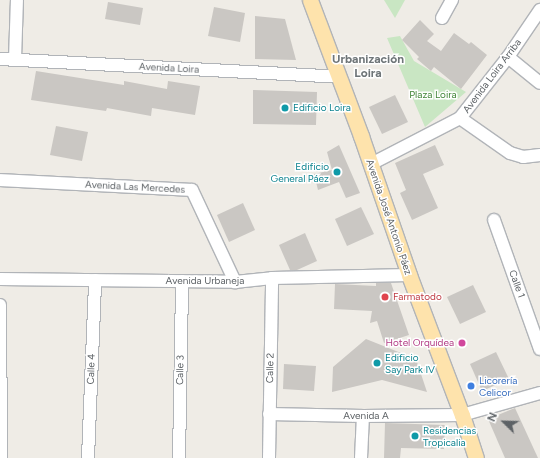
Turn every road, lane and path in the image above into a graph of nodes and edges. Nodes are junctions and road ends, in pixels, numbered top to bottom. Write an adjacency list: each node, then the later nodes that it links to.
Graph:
1 (17, 0): 8 (street)
2 (310, 0): 9 (main road, Avenida José Antonio Páez)
3 (452, 0): 5 (street)
4 (540, 10): 6 (street, Avenida Loira Arriba)
5 (442, 18)
6 (508, 57): 10 (street); 11 (street, Avenida Loira Arriba)
7 (0, 59): 8 (street, Avenida Loira)
8 (15, 59): 9 (street, Avenida Loira)
9 (339, 77): 13 (main road, Avenida José Antonio Páez)
10 (540, 83)
11 (460, 118): 12 (street); 13 (street, Avenida Loira Arriba)
12 (540, 155)
13 (371, 164): 16 (main road, Avenida José Antonio Páez)
14 (0, 180): 21 (street, Avenida Las Mercedes)
15 (494, 220): 24 (street, Calle 1)
16 (409, 275): 17 (street, Avenida Urbaneja); 27 (main road, Avenida José Antonio Páez)
17 (272, 278): 21 (street, Avenida Urbaneja); 26 (street, Calle 2)
18 (0, 279): 19 (street, Avenida Urbaneja); 22 (street)
19 (95, 280): 20 (street, Avenida Urbaneja); 30 (street, Calle 4)
20 (182, 281): 21 (street, Avenida Urbaneja); 31 (street, Calle 3)
21 (235, 282)
22 (0, 290)
23 (0, 305): 29 (street)
24 (540, 349)
25 (540, 392): 27 (street, Avenida A)
26 (269, 414): 28 (street, Avenida A); 32 (street, Calle 2)
27 (462, 415): 28 (street, Avenida A); 34 (main road, Avenida José Antonio Páez)
28 (363, 416): 33 (street)
29 (1, 458)
30 (88, 458)
31 (179, 458)
32 (269, 458)
33 (361, 458)
34 (476, 458)

